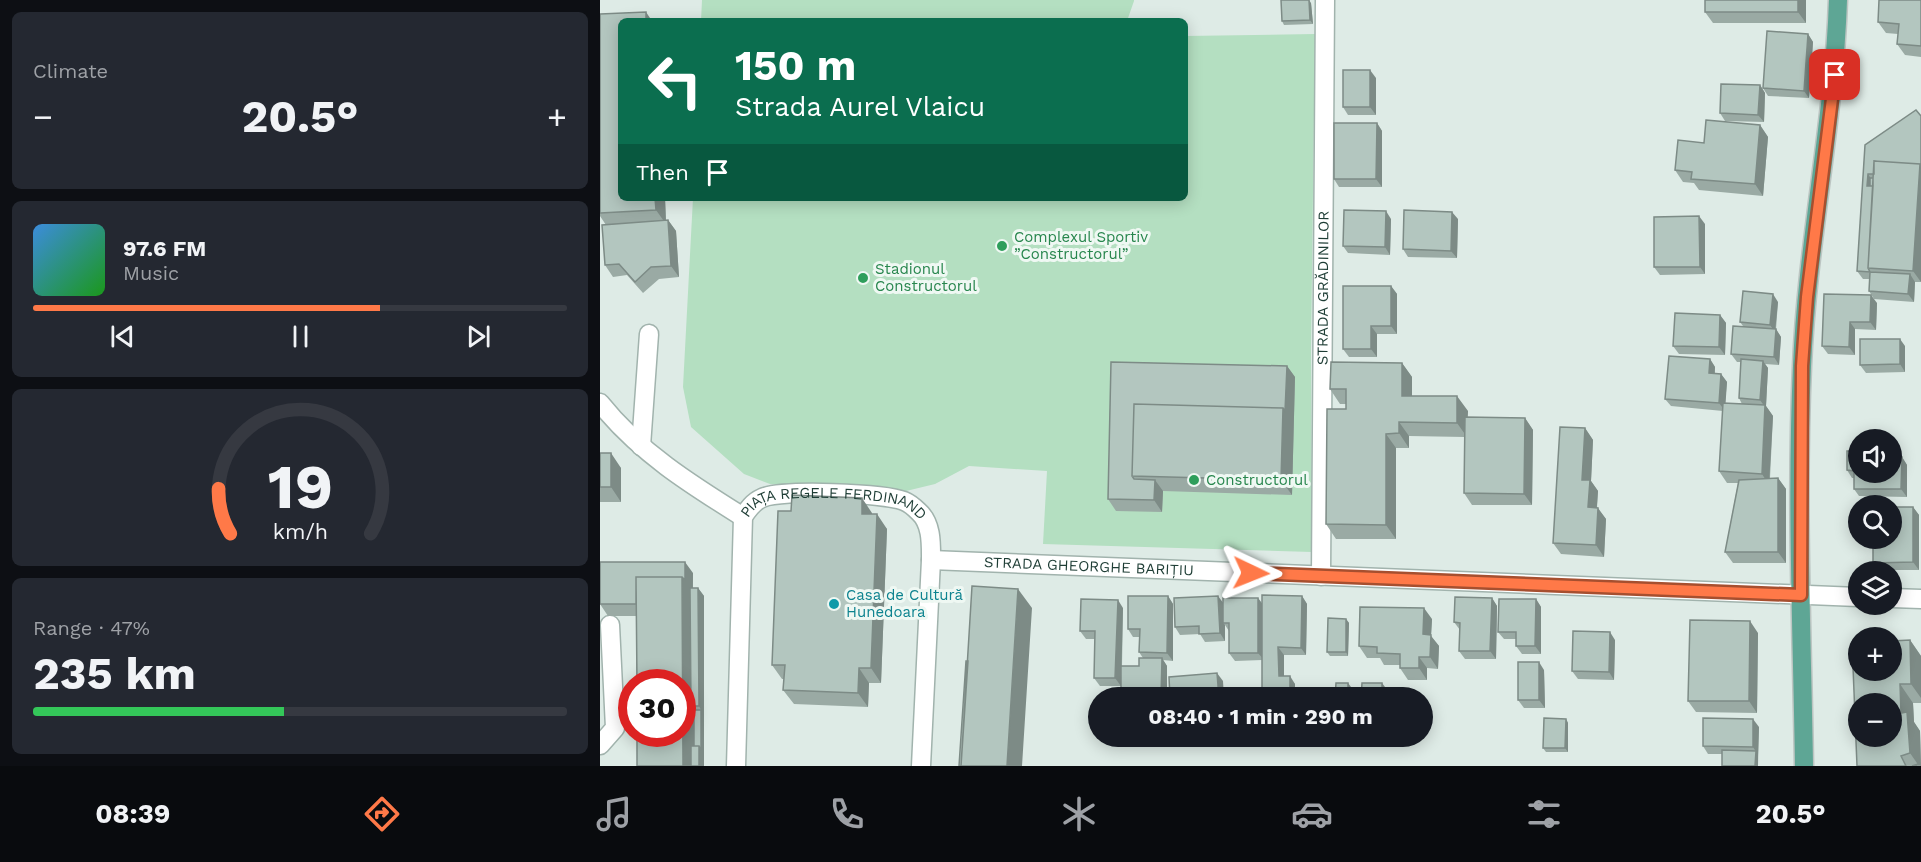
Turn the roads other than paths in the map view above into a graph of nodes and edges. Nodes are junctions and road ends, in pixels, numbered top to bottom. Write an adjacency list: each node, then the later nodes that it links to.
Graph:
1 (1324, 0): 8 (street, STRADA GRĂDINILOR)
2 (1838, 0): 9 (main road)
3 (649, 334): 5 (street)
4 (600, 403): 5 (street)
5 (641, 447): 6 (street)
6 (743, 517): 7 (street, PIAȚA REGELE FERDINAND); 15 (street, PIAȚA REGELE FERDINAND)
7 (931, 560): 8 (street, STRADA GHEORGHE BARIȚIU); 16 (street, PIAȚA REGELE FERDINAND)
8 (1321, 576): 9 (street, STRADA GHEORGHE BARIȚIU)
9 (1801, 595): 10 (street, STRADA GHEORGHE BARIȚIU); 17 (main road)
10 (1848, 597)
11 (1902, 598): 12 (street)
12 (1921, 599)
13 (610, 625): 14 (street)
14 (600, 744)
15 (736, 766)
16 (921, 766)
17 (1804, 766)

